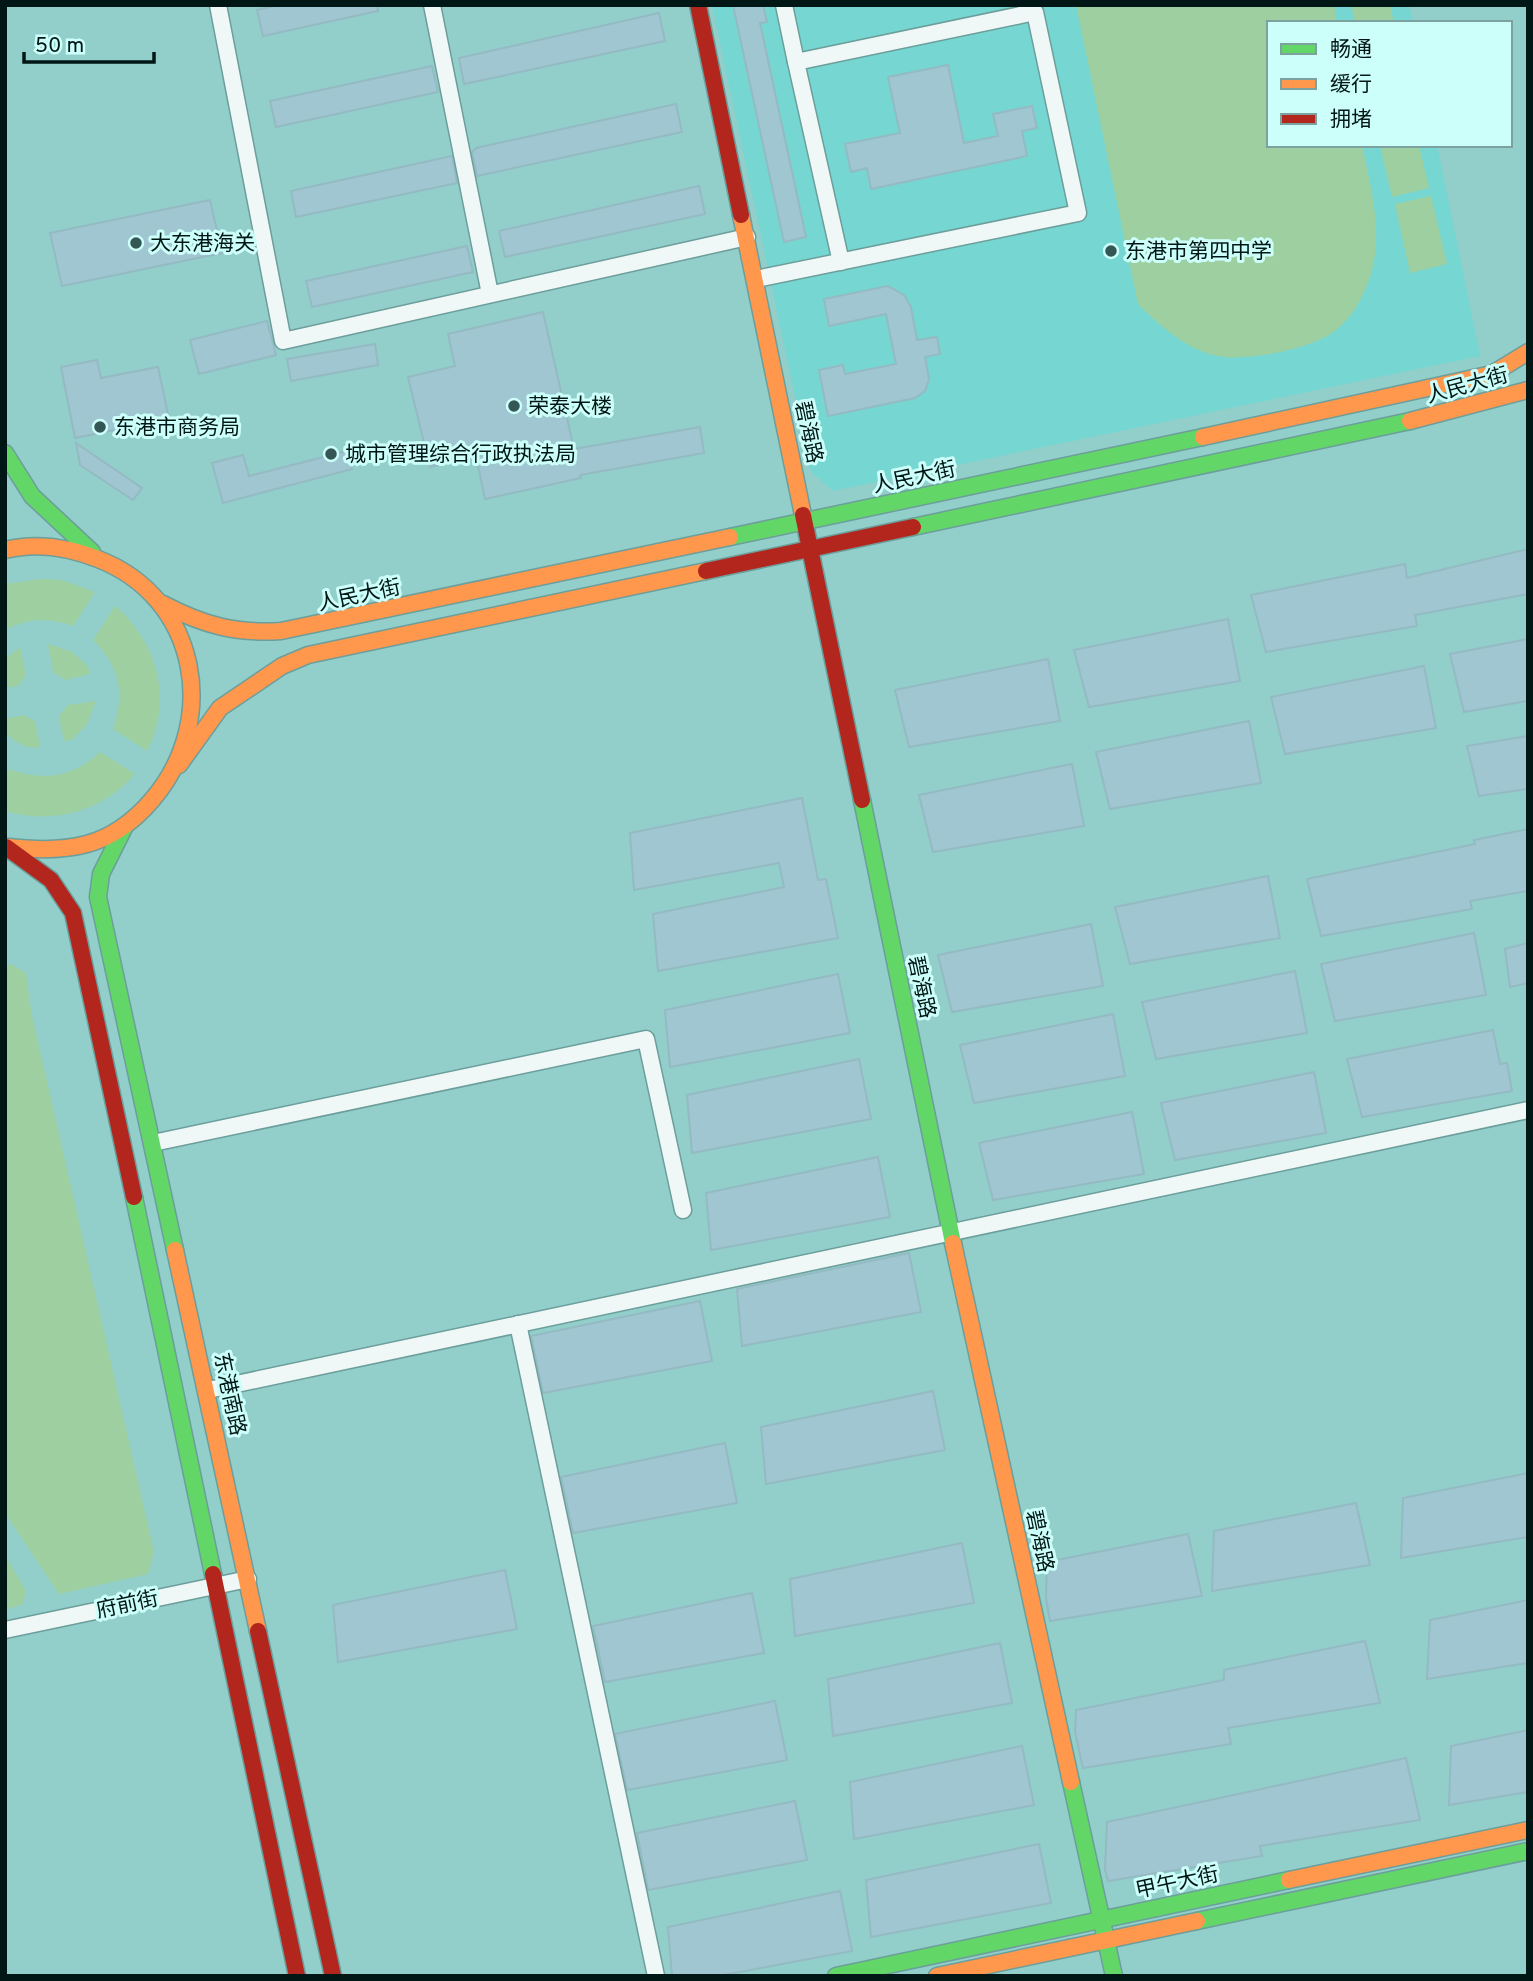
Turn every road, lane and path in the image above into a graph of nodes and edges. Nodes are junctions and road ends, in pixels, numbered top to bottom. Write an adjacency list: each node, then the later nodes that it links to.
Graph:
1 (218, 5): 9 (street)
2 (432, 5): 9 (street)
3 (698, 5): 6 (main road, 碧海路)
4 (783, 5): 5 (street)
5 (796, 62): 7 (street); 7 (street)
6 (747, 237): 8 (main road, 碧海路); 9 (street)
7 (841, 262): 8 (street)
8 (755, 279): 13 (main road, 碧海路)
9 (490, 294)
10 (1528, 352): 13 (main road, 人民大街)
11 (1528, 390): 14 (main road, 人民大街)
12 (5, 453): 16 (main road)
13 (806, 522): 14 (main road, 碧海路); 17 (main road, 人民大街)
14 (811, 549): 18 (main road, 人民大街); 24 (main road, 碧海路)
15 (5, 550): 16 (main road)
16 (97, 556): 17 (main road)
17 (163, 604): 18 (main road)
18 (180, 765): 19 (main road, 人民大街)
19 (125, 827): 20 (main road); 22 (main road, 东港南路)
20 (6, 847): 28 (main road)
21 (1528, 1110): 24 (street)
22 (153, 1143): 23 (street); 26 (main road, 东港南路)
23 (683, 1210)
24 (951, 1233): 25 (street); 32 (main road, 碧海路)
25 (519, 1325): 26 (street); 36 (street)
26 (208, 1390): 27 (main road, 东港南路)
27 (248, 1579): 28 (street, 府前街); 35 (main road, 东港南路)
28 (214, 1586): 29 (street, 府前街); 34 (main road)
29 (5, 1630)
30 (1528, 1830): 32 (main road, 甲午大街)
31 (1528, 1851): 33 (main road, 甲午大街)
32 (1102, 1919): 33 (main road, 碧海路); 37 (main road, 甲午大街)
33 (1106, 1940): 38 (main road, 甲午大街); 39 (main road, 碧海路)
34 (297, 1976)
35 (333, 1976)
36 (656, 1976)
37 (836, 1976)
38 (937, 1976)
39 (1114, 1976)

